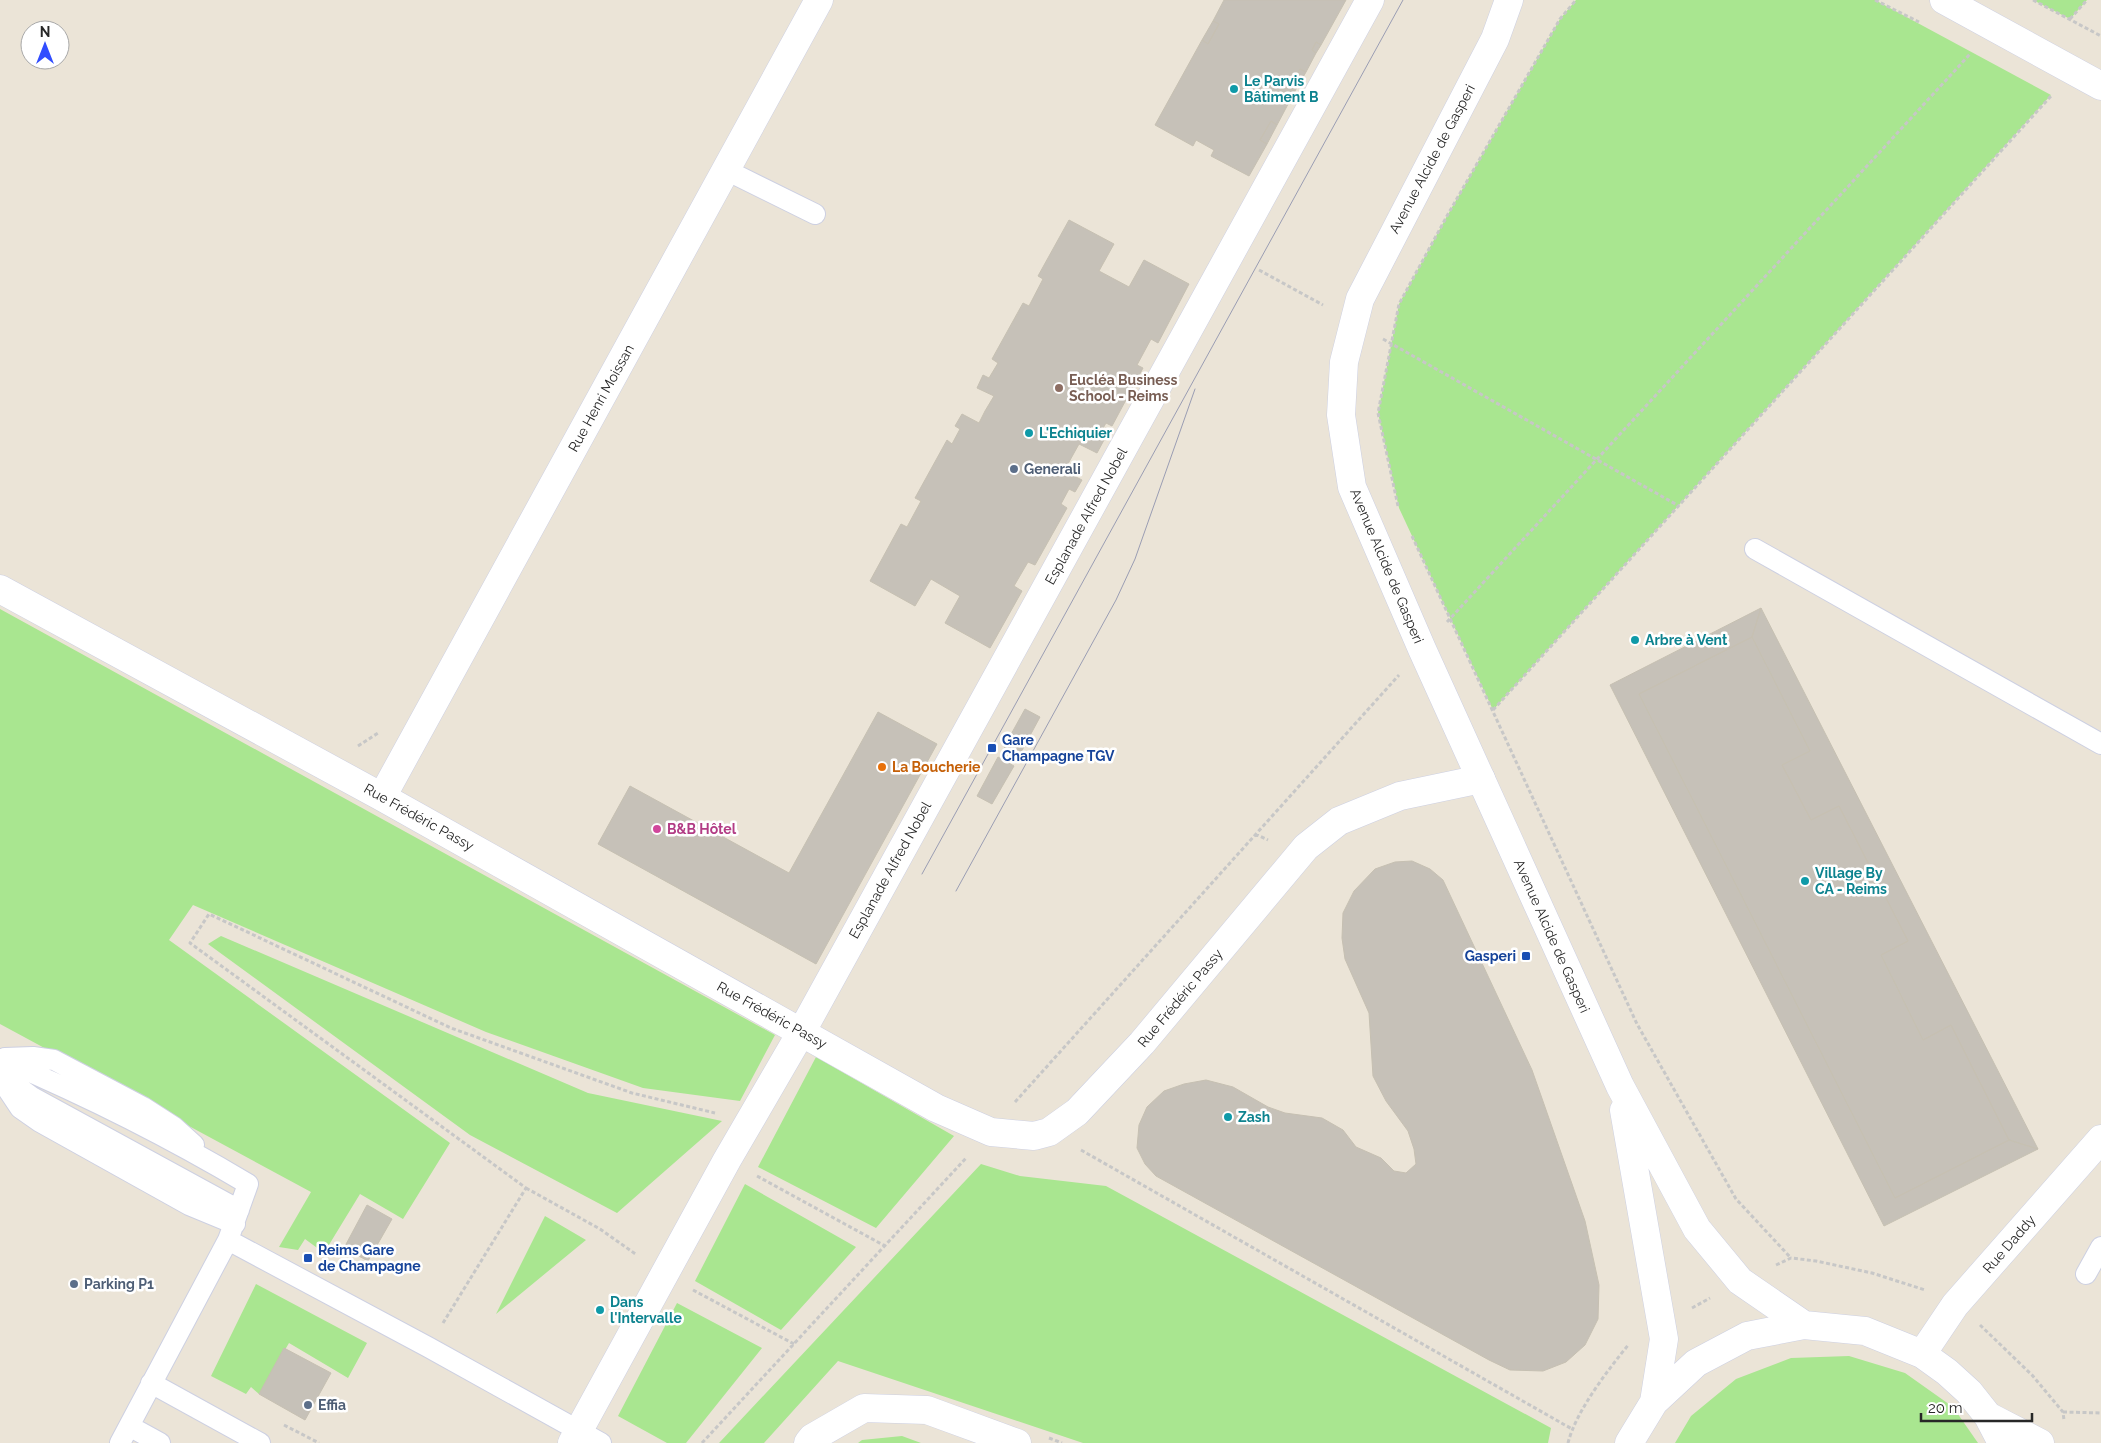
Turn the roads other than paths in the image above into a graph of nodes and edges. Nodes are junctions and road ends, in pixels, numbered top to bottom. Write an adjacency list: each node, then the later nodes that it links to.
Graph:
1 (819, 0): 8 (street, Rue Henri Moissan)
2 (1370, 0): 15 (street, Esplanade Alfred Nobel)
3 (1509, 0): 6 (street, Avenue Alcide de Gasperi)
4 (1528, 0): 6 (street, Avenue Alcide de Gasperi)
5 (1944, 0): 7 (street)
6 (1495, 39): 13 (street, Avenue Alcide de Gasperi)
7 (2101, 86)
8 (726, 170): 9 (lane); 14 (street, Rue Henri Moissan)
9 (814, 214)
10 (1755, 549): 12 (lane)
11 (0, 589): 14 (street, Rue Frédéric Passy)
12 (2101, 744)
13 (1481, 779): 15 (street, Rue Frédéric Passy); 18 (street, Avenue Alcide de Gasperi)
14 (382, 797): 15 (street, Rue Frédéric Passy)
15 (802, 1031): 29 (street, Esplanade Alfred Nobel)
16 (0, 1058): 20 (lane)
17 (0, 1076): 20 (lane)
18 (1620, 1086): 23 (street, Avenue Alcide de Gasperi); 26 (street, Avenue Alcide de Gasperi)
19 (2101, 1139): 24 (street, Rue Daddy)
20 (234, 1225): 25 (lane); 29 (lane)
21 (2101, 1247): 22 (lane)
22 (2086, 1274)
23 (1804, 1325): 24 (street); 26 (street)
24 (1922, 1354): 27 (street)
25 (151, 1383): 28 (lane); 31 (lane)
26 (1654, 1402): 34 (street)
27 (1988, 1416): 35 (street); 36 (street)
28 (125, 1435): 30 (lane)
29 (584, 1439)
30 (160, 1443)
31 (260, 1443)
32 (808, 1443): 33 (street)
33 (1016, 1443)
34 (1629, 1443)
35 (2002, 1443)
36 (2040, 1443)

